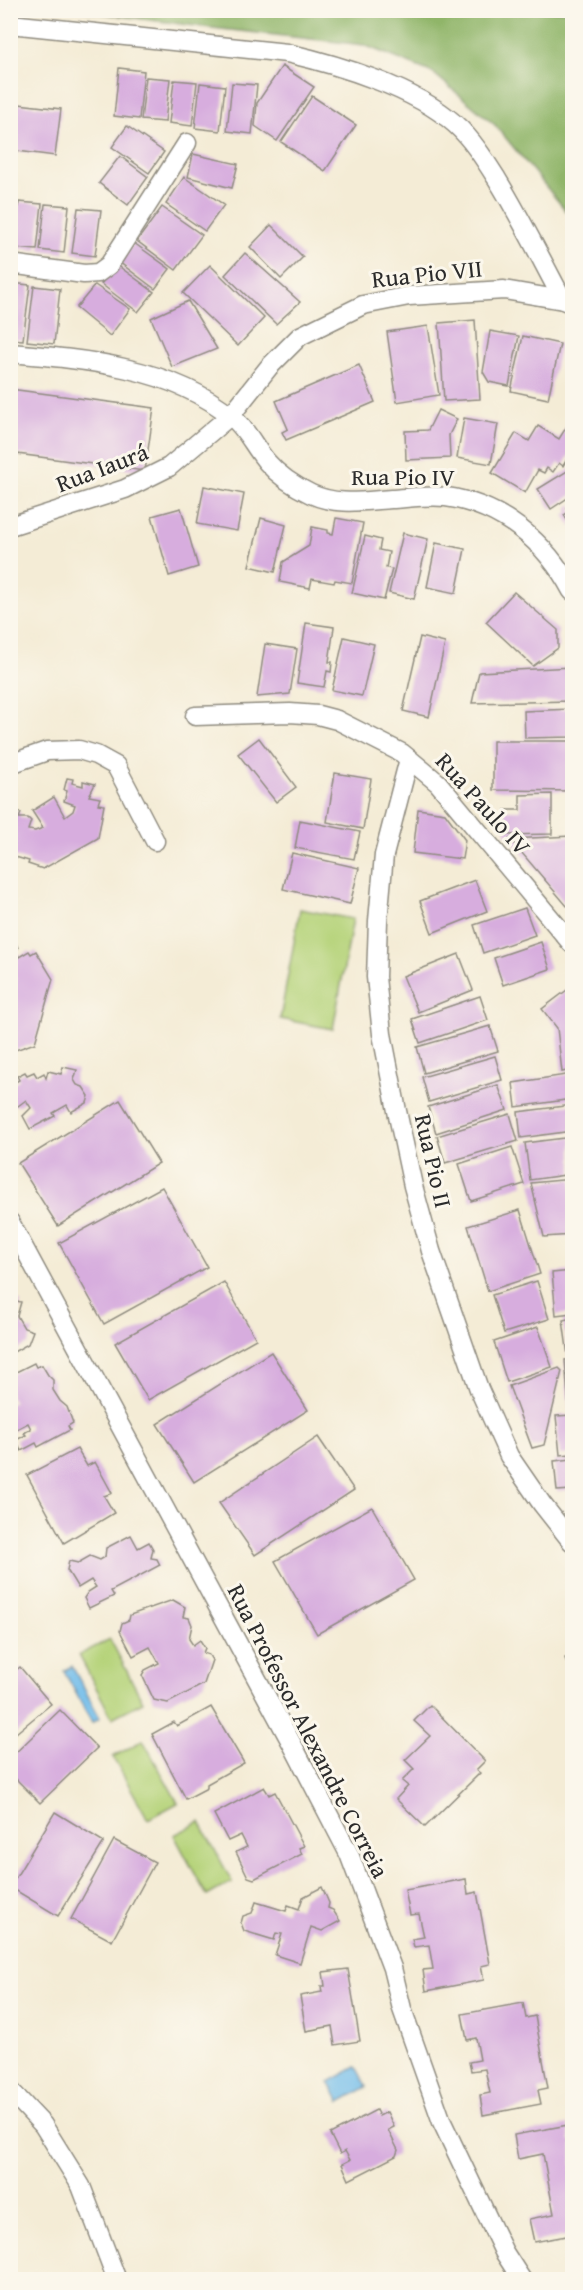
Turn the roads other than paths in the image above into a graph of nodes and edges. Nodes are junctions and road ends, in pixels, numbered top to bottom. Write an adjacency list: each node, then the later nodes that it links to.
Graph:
1 (10, 24): 4 (street)
2 (187, 143): 3 (street)
3 (10, 264)
4 (568, 302): 6 (street, Rua Pio VII)
5 (10, 353): 6 (street, Rua Pio IV)
6 (231, 415): 7 (street, Rua Iaurá); 8 (street, Rua Pio IV)
7 (10, 526)
8 (573, 591)
9 (195, 716): 10 (street, Rua Paulo IV)
10 (409, 759): 13 (street, Rua Paulo IV); 15 (street, Rua Pio II)
11 (10, 764): 12 (street)
12 (156, 841)
13 (573, 944)
14 (10, 1222): 18 (street, Rua Professor Alexandre Correia)
15 (573, 1542)
16 (10, 2090): 17 (street)
17 (117, 2280)
18 (522, 2280)

